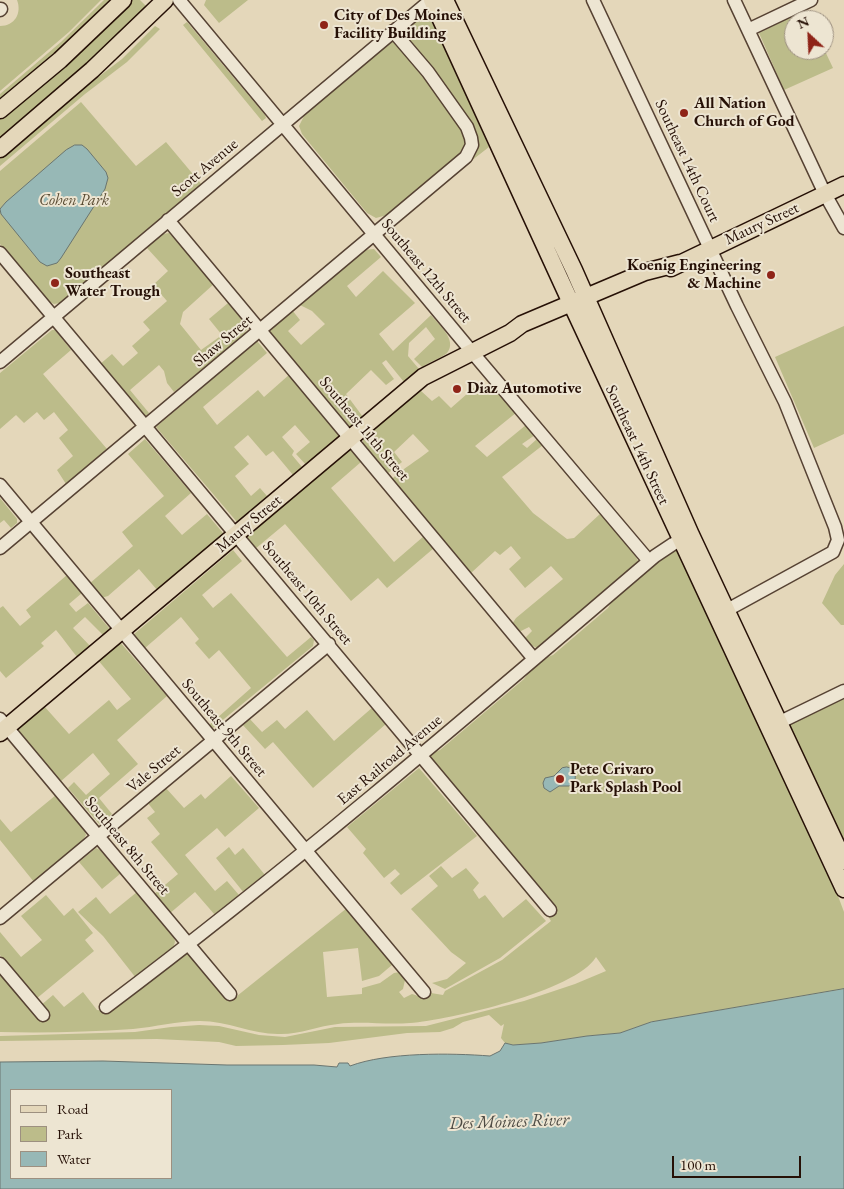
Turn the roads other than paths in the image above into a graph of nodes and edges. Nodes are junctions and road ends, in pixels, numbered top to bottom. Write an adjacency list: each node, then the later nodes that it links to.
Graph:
1 (123, 0): 12 (main road)
2 (164, 0): 14 (main road)
3 (179, 0): 13 (street, Southeast 12th Street)
4 (432, 0): 9 (main road, Southeast 14th Street); 11 (street, Scott Avenue)
5 (445, 0): 9 (main road, Southeast 14th Street)
6 (593, 0): 20 (street, Southeast 14th Court)
7 (734, 0): 10 (street)
8 (811, 0): 10 (street)
9 (451, 26): 22 (main road, Southeast 14th Street); 23 (main road, Southeast 14th Street)
10 (748, 30): 16 (street)
11 (393, 31): 13 (street, Scott Avenue); 19 (street, Shaw Street)
12 (0, 110)
13 (283, 124): 17 (street, Scott Avenue); 19 (street, Southeast 12th Street)
14 (0, 149)
15 (844, 185): 16 (main road, Maury Street)
16 (825, 194): 18 (street); 20 (main road, Maury Street)
17 (168, 220): 24 (street, Scott Avenue); 25 (street, Southeast 11th Street)
18 (844, 228)
19 (374, 234): 25 (street, Shaw Street); 26 (street, Southeast 12th Street)
20 (710, 249): 22 (main road, Maury Street); 36 (street, Southeast 14th Court)
21 (0, 253): 24 (street, Southeast 10th Street)
22 (589, 301): 23 (main road, Maury Street); 33 (main road, Southeast 14th Street)
23 (573, 308): 26 (main road, Maury Street); 33 (main road, Southeast 14th Street)
24 (54, 317): 27 (street, Scott Avenue); 28 (street, Southeast 10th Street)
25 (260, 330): 28 (street, Shaw Street); 29 (street, Southeast 11th Street)
26 (472, 352): 29 (main road, Maury Street); 35 (street, Southeast 12th Street)
27 (0, 362)
28 (146, 426): 31 (street, Shaw Street); 32 (street, Southeast 10th Street)
29 (350, 438): 32 (main road, Maury Street); 39 (street, Southeast 11th Street)
30 (0, 485): 31 (street, Southeast 9th Street)
31 (30, 522): 34 (street, Shaw Street); 37 (street, Southeast 9th Street)
32 (236, 534): 37 (main road, Maury Street); 38 (street, Southeast 10th Street)
33 (686, 537): 35 (street, East Railroad Avenue); 36 (main road, Southeast 14th Street)
34 (0, 548)
35 (649, 561): 39 (street, East Railroad Avenue)
36 (721, 614): 41 (main road, Southeast 14th Street)
37 (122, 631): 42 (main road, Maury Street); 43 (street, Southeast 9th Street)
38 (329, 644): 43 (street, Vale Street); 44 (street, Southeast 10th Street)
39 (534, 658): 44 (street, East Railroad Avenue)
40 (844, 692): 41 (street)
41 (773, 725): 47 (main road, Southeast 14th Street); 48 (main road, Southeast 14th Street)
42 (2, 727): 45 (street, Southeast 8th Street)
43 (214, 741): 45 (street, Vale Street); 46 (street, Southeast 9th Street)
44 (421, 755): 46 (street, East Railroad Avenue); 49 (street, Southeast 10th Street)
45 (98, 837): 50 (street, Vale Street); 51 (street, Southeast 8th Street)
46 (306, 851): 51 (street, East Railroad Avenue); 53 (street, Southeast 9th Street)
47 (844, 861)
48 (843, 886)
49 (550, 910)
50 (0, 918)
51 (189, 945): 54 (street, Southeast 8th Street); 55 (street, East Railroad Avenue)
52 (0, 964): 56 (street)
53 (424, 992)
54 (230, 994)
55 (106, 1007)
56 (43, 1015)

